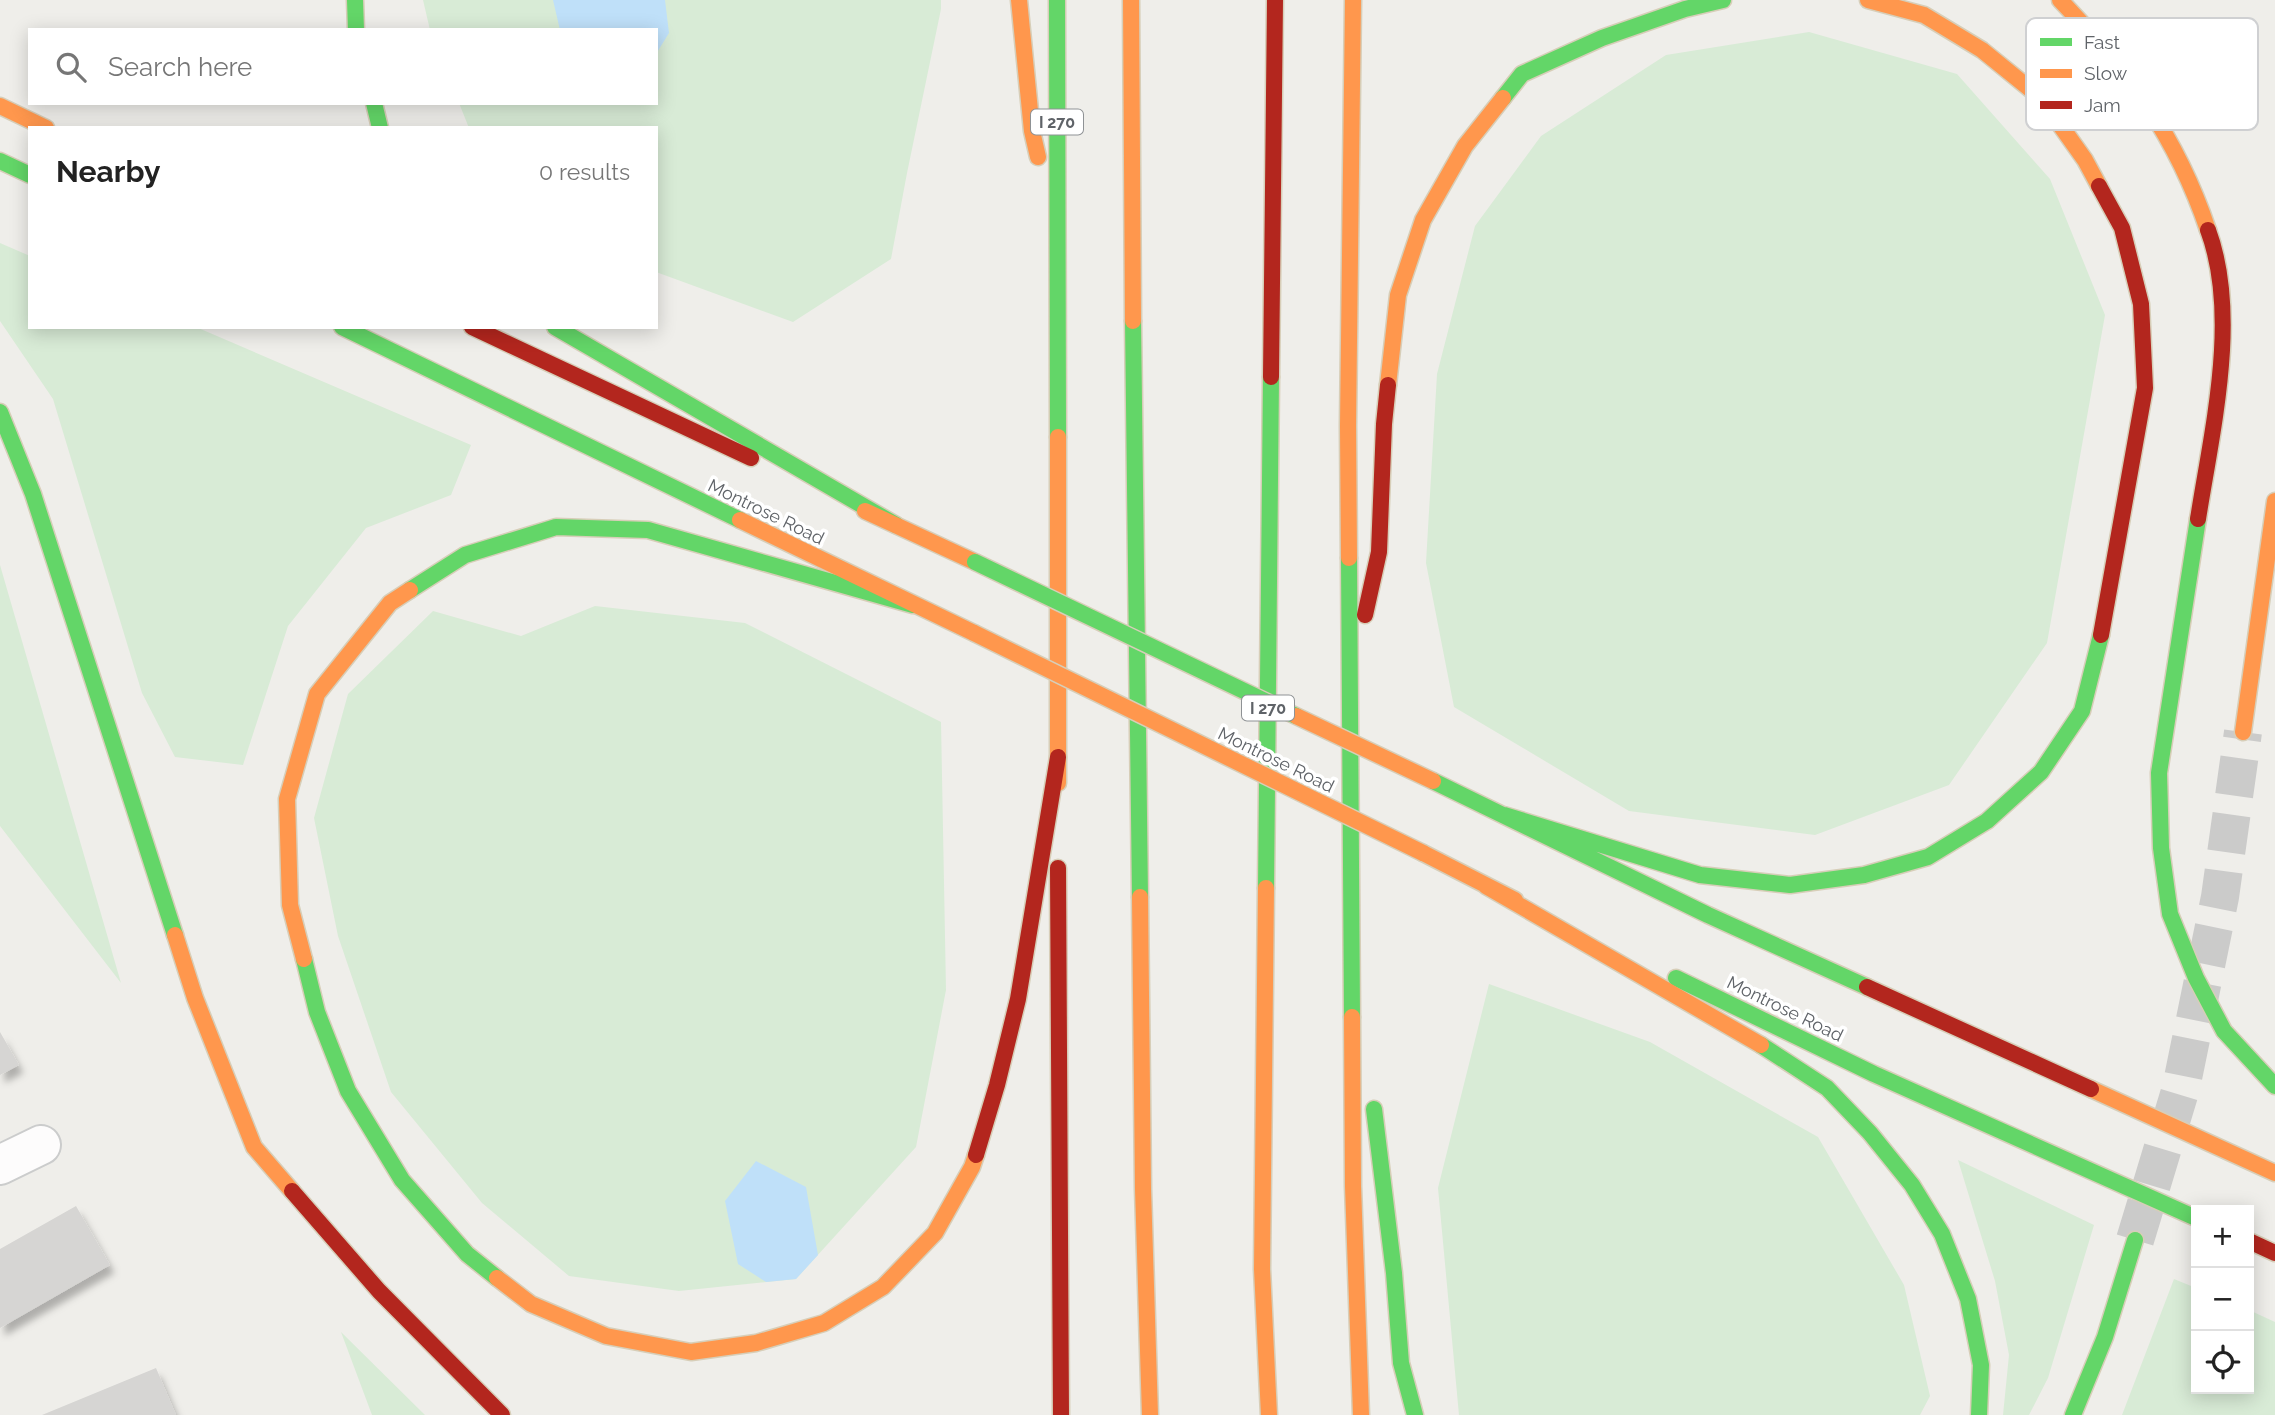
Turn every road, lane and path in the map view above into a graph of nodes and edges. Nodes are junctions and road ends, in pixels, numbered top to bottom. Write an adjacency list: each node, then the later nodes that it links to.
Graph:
1 (355, 0): 11 (main road)
2 (1018, 0): 21 (main road)
3 (1056, 0): 21 (main road, I 270)
4 (1131, 0): 47 (main road)
5 (1275, 0): 48 (main road, I 270)
6 (1353, 0): 29 (main road)
7 (1724, 0): 29 (main road)
8 (1868, 0): 12 (main road)
9 (2060, 0): 10 (main road)
10 (2077, 18)
11 (356, 28)
12 (2026, 86)
13 (374, 105): 16 (main road)
14 (0, 106): 15 (main road)
15 (42, 126)
16 (380, 126)
17 (2064, 130): 32 (main road)
18 (2165, 130): 36 (main road)
19 (0, 161): 20 (main road)
20 (28, 174)
21 (1057, 244): 31 (main road, I 270)
22 (346, 329): 28 (main road, Montrose Road)
23 (476, 329): 27 (main road)
24 (558, 329): 27 (main road)
25 (0, 412): 45 (main road)
26 (2275, 501): 30 (main road)
27 (896, 525): 32 (main road, bridge)
28 (913, 605): 31 (main road); 33 (main road, Montrose Road, bridge)
29 (1350, 678): 34 (main road)
30 (2243, 732)
31 (1058, 757): 46 (main road, I 270)
32 (1504, 815): 40 (main road)
33 (1486, 886): 41 (main road, Montrose Road); 51 (main road)
34 (1353, 938): 35 (main road); 49 (main road)
35 (1368, 1059)
36 (2275, 1086)
37 (1373, 1099): 50 (main road)
38 (41, 1145): 39 (street)
39 (0, 1164)
40 (2275, 1173)
41 (2191, 1216)
42 (2135, 1240): 52 (main road)
43 (2254, 1243): 44 (main road)
44 (2275, 1253)
45 (502, 1415)
46 (1061, 1415)
47 (1150, 1415)
48 (1269, 1415)
49 (1361, 1415)
50 (1415, 1415)
51 (1979, 1415)
52 (2073, 1415)

